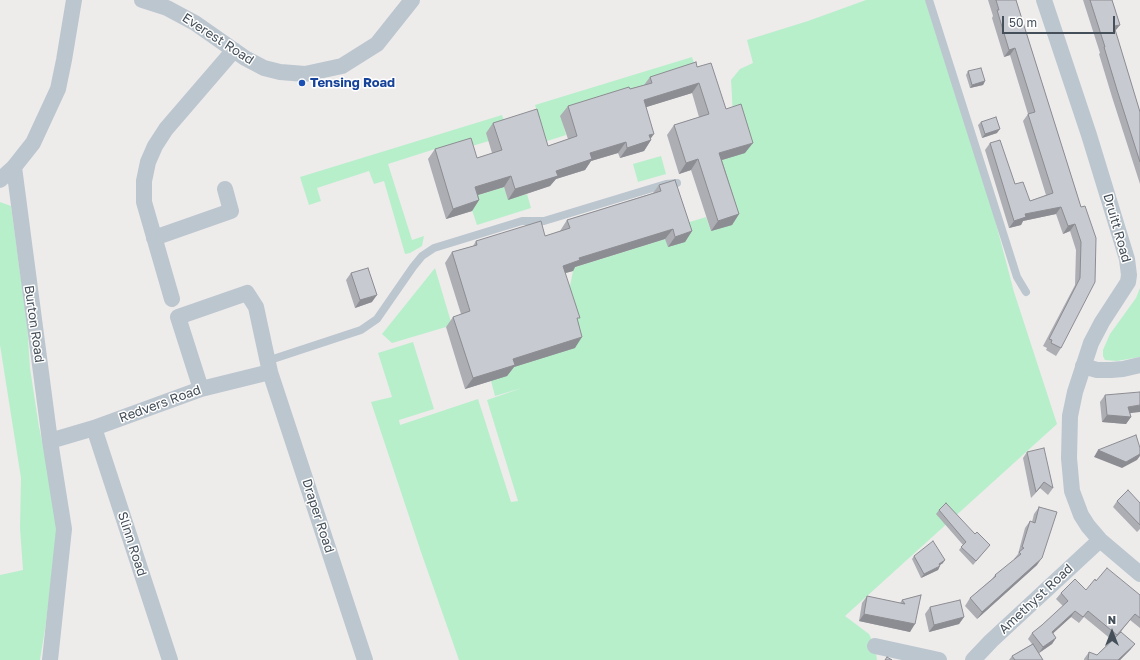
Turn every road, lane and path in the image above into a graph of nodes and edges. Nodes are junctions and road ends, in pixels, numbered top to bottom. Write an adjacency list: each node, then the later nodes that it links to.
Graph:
1 (74, 0): 7 (street)
2 (142, 0): 6 (street, Everest Road)
3 (412, 0): 6 (street, Everest Road)
4 (929, 0): 13 (lane)
5 (1044, 0): 12 (street, Druitt Road)
6 (234, 50): 11 (street)
7 (14, 167): 8 (street); 20 (street, Burton Road)
8 (0, 180)
9 (677, 183): 16 (lane)
10 (225, 189): 11 (street)
11 (154, 238): 14 (street)
12 (1135, 277): 17 (street, Druitt Road)
13 (1026, 292)
14 (172, 299)
15 (1140, 365): 17 (street)
16 (269, 366): 18 (street, Redvers Road); 18 (street, Draper Road); 26 (street, Draper Road)
17 (1083, 366): 21 (street, Druitt Road)
18 (200, 389): 19 (street, Redvers Road)
19 (94, 428): 20 (street, Redvers Road); 25 (street, Slinn Road)
20 (50, 441): 24 (street, Burton Road)
21 (1100, 540): 22 (street, Druitt Road); 28 (street, Amethyst Road)
22 (1140, 574)
23 (875, 646): 27 (street)
24 (50, 660)
25 (170, 660)
26 (365, 660)
27 (938, 660)
28 (973, 660)

